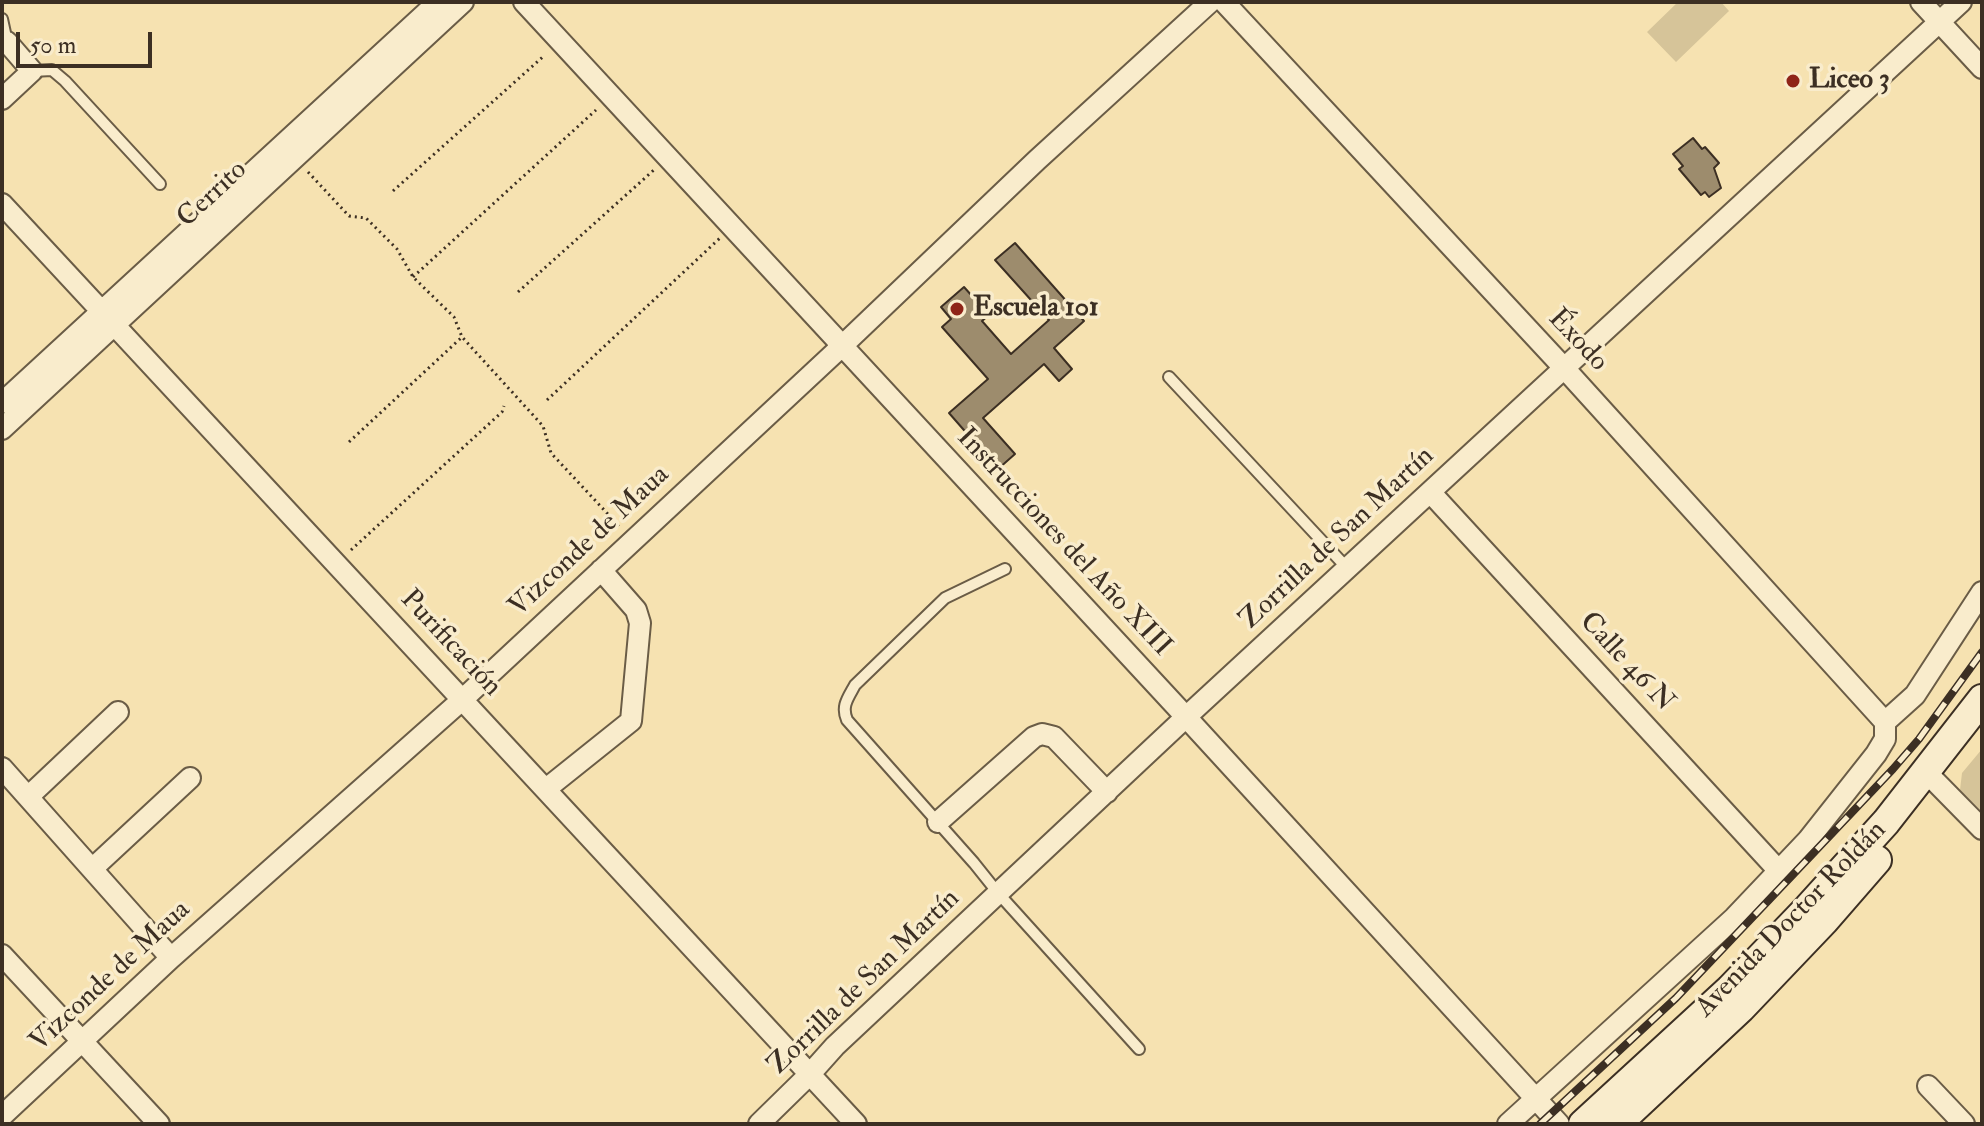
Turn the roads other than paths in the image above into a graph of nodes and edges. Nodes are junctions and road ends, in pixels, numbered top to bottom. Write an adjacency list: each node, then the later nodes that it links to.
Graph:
1 (438, 2): 16 (street, Cerrito)
2 (463, 2): 16 (street, Cerrito)
3 (524, 2): 17 (street, Instrucciones del Año XIII)
4 (1210, 2): 17 (street, Vizconde de Maua)
5 (1224, 2): 18 (street, Éxodo)
6 (1921, 2): 9 (street)
7 (1961, 2): 9 (street, Zorrilla de San Martín)
8 (2, 19): 10 (lane)
9 (1940, 22): 11 (street); 18 (street, Zorrilla de San Martín)
10 (7, 42): 12 (street)
11 (1982, 68)
12 (32, 71): 13 (street); 14 (lane)
13 (2, 99)
14 (160, 184)
15 (2, 204): 16 (street, Purificación)
16 (108, 319): 20 (street, Cerrito); 21 (street, Cerrito); 27 (street, Purificación)
17 (842, 346): 25 (street, Vizconde de Maua); 30 (street, Instrucciones del Año XIII)
18 (1565, 369): 22 (street, Zorrilla de San Martín); 31 (street, Éxodo)
19 (1169, 377): 24 (lane)
20 (2, 403)
21 (2, 429)
22 (1431, 493): 24 (street, Zorrilla de San Martín); 42 (street, Calle 46 N)
23 (1005, 569): 39 (lane)
24 (1348, 569): 30 (street, Zorrilla de San Martín)
25 (601, 570): 27 (street, Vizconde de Maua); 36 (street)
26 (1982, 592): 31 (street)
27 (463, 699): 36 (street, Purificación); 45 (street, Vizconde de Maua)
28 (1982, 699): 35 (street, Avenida Doctor Roldán)
29 (118, 712): 38 (street)
30 (1186, 717): 37 (street, Zorrilla de San Martín); 50 (street, Instrucciones del Año XIII)
31 (1885, 722): 42 (street, Avenida Doctor Roldán)
32 (1982, 729): 35 (street, Avenida Doctor Roldán)
33 (2, 768): 38 (street)
34 (190, 778): 41 (street)
35 (1932, 778): 40 (street); 57 (street, Avenida Doctor Roldán); 58 (street, Avenida Doctor Roldán)
36 (546, 789): 48 (street, Purificación)
37 (1107, 792): 39 (street); 43 (street, Zorrilla de San Martín)
38 (28, 797): 41 (street)
39 (938, 822): 43 (lane)
40 (1982, 829)
41 (92, 869): 45 (street)
42 (1779, 871): 50 (street, Avenida Doctor Roldán)
43 (998, 893): 47 (lane); 48 (street, Zorrilla de San Martín)
44 (2, 955): 46 (street)
45 (171, 958): 46 (street, Vizconde de Maua)
46 (82, 1041): 51 (street, Vizconde de Maua); 52 (street)
47 (1139, 1049)
48 (810, 1074): 53 (street, Zorrilla de San Martín); 54 (street, Purificación)
49 (1928, 1086): 59 (street)
50 (1537, 1098): 55 (street, Avenida Doctor Roldán); 56 (street, Instrucciones del Año XIII)
51 (2, 1116)
52 (159, 1124)
53 (759, 1124)
54 (856, 1124)
55 (1508, 1124)
56 (1559, 1124)
57 (1583, 1124)
58 (1617, 1124)
59 (1964, 1124)

